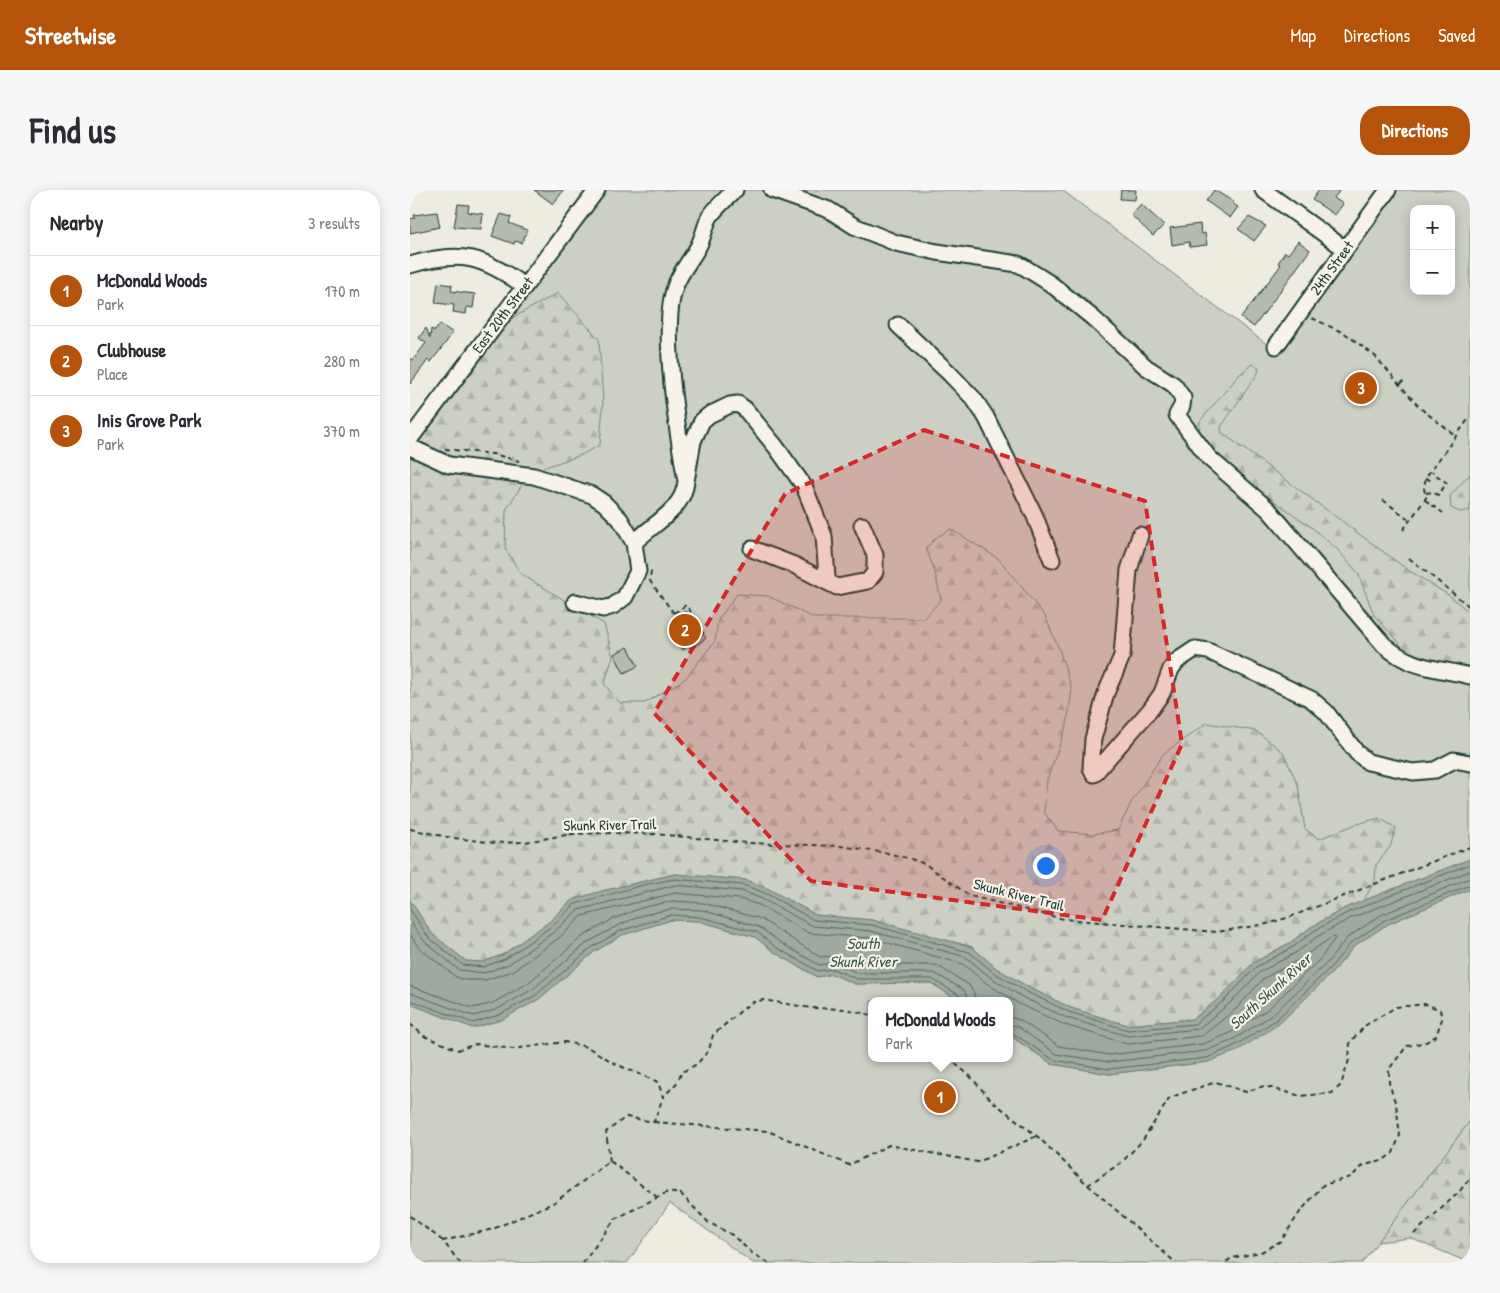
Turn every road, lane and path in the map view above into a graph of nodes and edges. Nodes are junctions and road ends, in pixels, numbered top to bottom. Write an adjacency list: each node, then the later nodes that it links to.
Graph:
1 (597, 190): 8 (street, East 20th Street)
2 (735, 190): 20 (street)
3 (772, 190): 39 (street)
4 (1263, 190): 6 (street)
5 (1388, 190): 6 (street, 24th Street)
6 (1345, 249): 11 (street, 24th Street)
7 (410, 265): 8 (street)
8 (524, 286): 16 (street, East 20th Street)
9 (1308, 314): 13 (path)
10 (898, 324): 33 (street)
11 (1276, 346)
12 (1405, 380): 13 (path)
13 (1400, 385): 15 (path)
14 (1470, 417): 15 (path)
15 (1456, 436): 18 (path)
16 (410, 439)
17 (410, 447): 30 (street)
18 (1431, 471): 19 (path); 22 (path)
19 (1426, 477): 21 (path); 22 (path)
20 (686, 481): 30 (street); 34 (street)
21 (1433, 482)
22 (1426, 493): 24 (path)
23 (1383, 500): 26 (path)
24 (1425, 500): 25 (path); 26 (path)
25 (1443, 513)
26 (1410, 520): 28 (path)
27 (862, 525): 34 (street)
28 (1403, 530)
29 (1140, 535): 40 (street)
30 (634, 543): 35 (street)
31 (752, 549): 34 (street)
32 (1410, 558): 36 (path)
33 (1052, 560)
34 (829, 583)
35 (575, 602)
36 (1470, 607)
37 (674, 614): 38 (path)
38 (699, 629)
39 (1470, 676)
40 (1470, 763)
41 (410, 829): 42 (path, Skunk River Trail)
42 (1470, 847)
43 (868, 1015): 46 (path)
44 (410, 1024): 46 (path)
45 (953, 1062): 48 (path)
46 (663, 1097): 47 (path)
47 (654, 1122): 48 (path); 49 (path)
48 (1037, 1136): 51 (path)
49 (610, 1161): 52 (path); 55 (path)
50 (1470, 1178): 54 (path)
51 (1088, 1185): 59 (path); 60 (path)
52 (657, 1197): 57 (path); 58 (path)
53 (410, 1216): 55 (path)
54 (1414, 1234)
55 (443, 1241): 56 (path)
56 (460, 1263)
57 (583, 1263)
58 (769, 1263)
59 (1176, 1263)
60 (1224, 1263)

